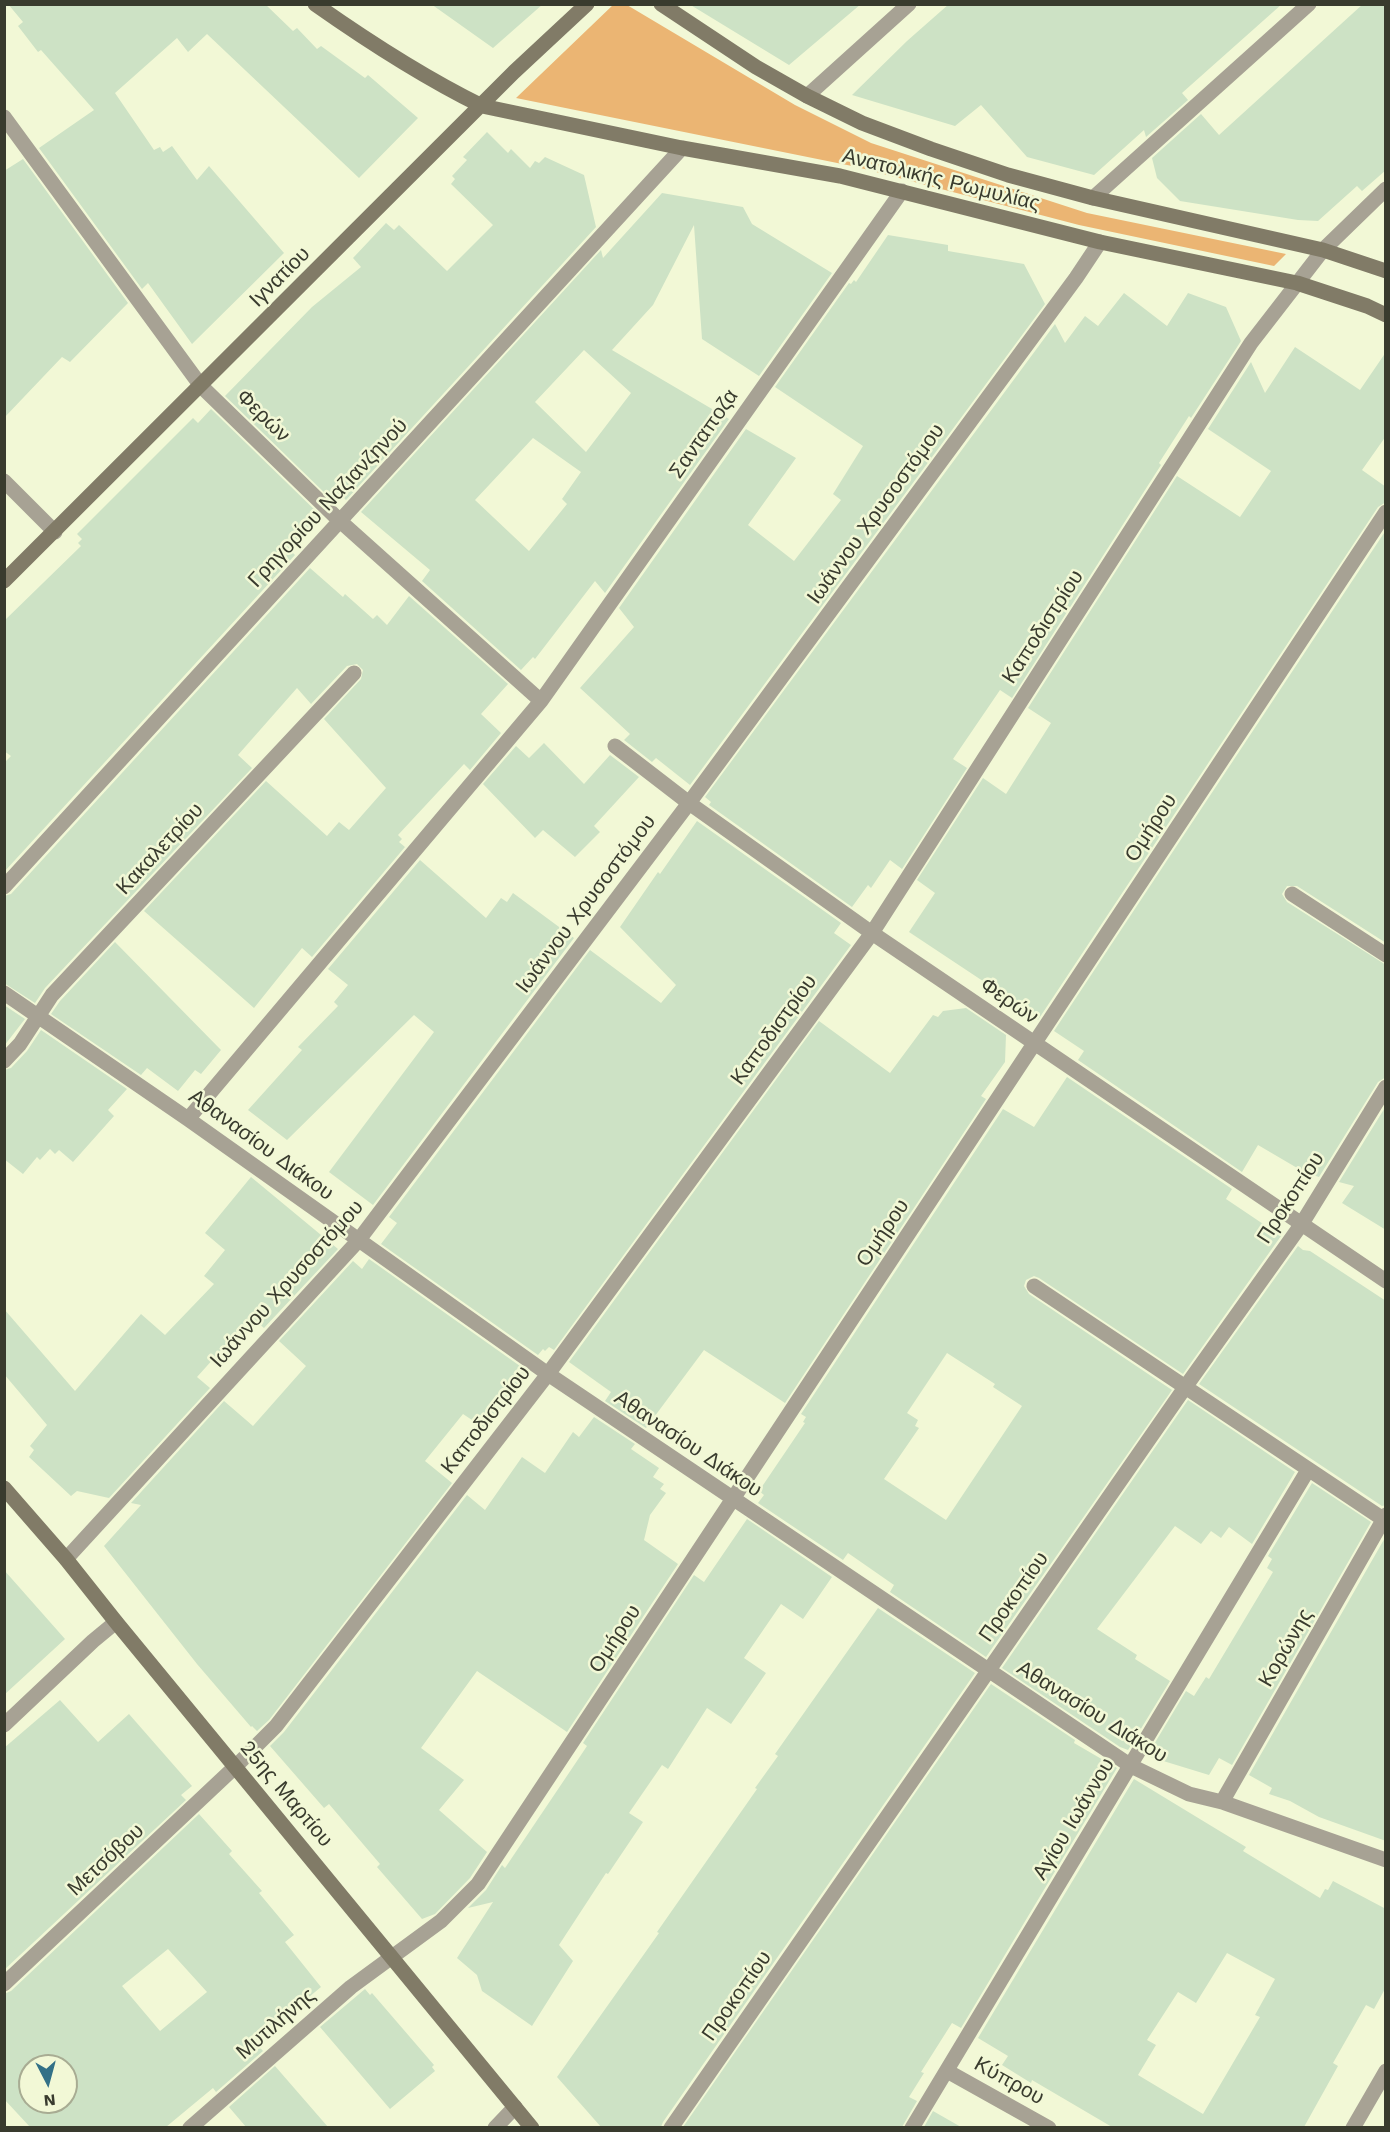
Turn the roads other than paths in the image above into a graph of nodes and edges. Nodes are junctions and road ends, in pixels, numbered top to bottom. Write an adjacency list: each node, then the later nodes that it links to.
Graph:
1 (315, 4): 7 (main road, Ανατολικής Ρωμυλίας)
2 (587, 4): 7 (main road, Ιγνατίου)
3 (661, 4): 6 (main road, Ανατολικής Ρωμυλίας)
4 (909, 4): 6 (street)
5 (1309, 4): 12 (street)
6 (807, 96): 12 (main road, Ανατολικής Ρωμυλίας)
7 (482, 106): 9 (main road, Ανατολικής Ρωμυλίας); 18 (main road, Ιγνατίου)
8 (4, 117): 18 (street, Φερών)
9 (682, 148): 11 (main road, Ανατολικής Ρωμυλίας); 21 (street, Γρηγορίου Ναζιανζηνού)
10 (1386, 189): 14 (street, Καποδιστρίου)
11 (902, 191): 13 (main road, Ανατολικής Ρωμυλίας); 25 (street, Σανταποζα)
12 (1093, 198): 14 (main road, Ανατολικής Ρωμυλίας)
13 (1100, 242): 16 (main road, Ανατολικής Ρωμυλίας); 27 (street, Ιωάννου Χρυσοστόμου)
14 (1323, 250): 15 (main road, Ανατολικής Ρωμυλίας); 16 (street, Καποδιστρίου)
15 (1386, 271)
16 (1297, 284): 17 (main road, Ανατολικής Ρωμυλίας); 30 (street, Καποδιστρίου)
17 (1386, 315)
18 (201, 386): 21 (street, Φερών); 22 (main road, Ιγνατίου)
19 (4, 480): 22 (street)
20 (1386, 512): 34 (street, Ομήρου)
21 (340, 521): 25 (street, Φερών); 28 (street, Γρηγορίου Ναζιανζηνού)
22 (55, 532): 23 (main road, Ιγνατίου)
23 (4, 581)
24 (354, 673): 33 (street, Κακαλετρίου)
25 (541, 701): 37 (street, Σανταποζα)
26 (615, 746): 27 (street, Φερών)
27 (689, 803): 30 (street, Φερών); 39 (street, Ιωάννου Χρυσοστόμου)
28 (4, 887)
29 (1292, 894): 31 (street)
30 (872, 933): 34 (street, Φερών); 42 (street, Καποδιστρίου)
31 (1386, 955)
32 (4, 993): 33 (street, Αθανασίου Διάκου)
33 (38, 1015): 35 (street, Κακαλετρίου); 37 (street, Αθανασίου Διάκου)
34 (1034, 1043): 38 (street, Φερών); 46 (street, Ομήρου)
35 (4, 1061)
36 (1386, 1087): 38 (street, Προκοπίου)
37 (188, 1119): 39 (street, Αθανασίου Διάκου)
38 (1301, 1225): 40 (street, Φερών); 43 (street, Προκοπίου)
39 (358, 1241): 42 (street, Αθανασίου Διάκου); 48 (street, Ιωάννου Χρυσοστόμου)
40 (1386, 1281)
41 (1034, 1286): 43 (street)
42 (548, 1374): 46 (street, Αθανασίου Διάκου); 52 (street, Καποδιστρίου)
43 (1186, 1386): 44 (street); 50 (street, Προκοπίου)
44 (1308, 1470): 47 (street); 53 (street, Αγίου Ιωάννου)
45 (4, 1488): 48 (main road, 25ης Μαρτίου)
46 (732, 1499): 50 (street, Αθανασίου Διάκου); 56 (street, Ομήρου)
47 (1384, 1517): 54 (street, Κορώνης)
48 (66, 1559): 49 (main road, 25ης Μαρτίου)
49 (116, 1622): 51 (street); 52 (main road, 25ης Μαρτίου)
50 (989, 1671): 53 (street, Αθανασίου Διάκου); 64 (street, Προκοπίου)
51 (4, 1725)
52 (236, 1766): 56 (main road, 25ης Μαρτίου); 57 (street, Μετσόβου)
53 (1131, 1766): 54 (street, Αθανασίου Διάκου); 58 (street, Αγίου Ιωάννου)
54 (1222, 1802): 55 (street, Αθανασίου Διάκου)
55 (1386, 1860)
56 (392, 1956): 60 (main road, 25ης Μαρτίου); 61 (street, Μυτιλήνης)
57 (4, 1984)
58 (948, 2071): 65 (street, Αγίου Ιωάννου); 66 (street, Κύπρου)
59 (1386, 2071): 67 (street)
60 (515, 2107): 62 (street); 63 (main road, 25ης Μαρτίου)
61 (189, 2127)
62 (495, 2127)
63 (532, 2127)
64 (671, 2127)
65 (912, 2127)
66 (1049, 2127)
67 (1353, 2127)

